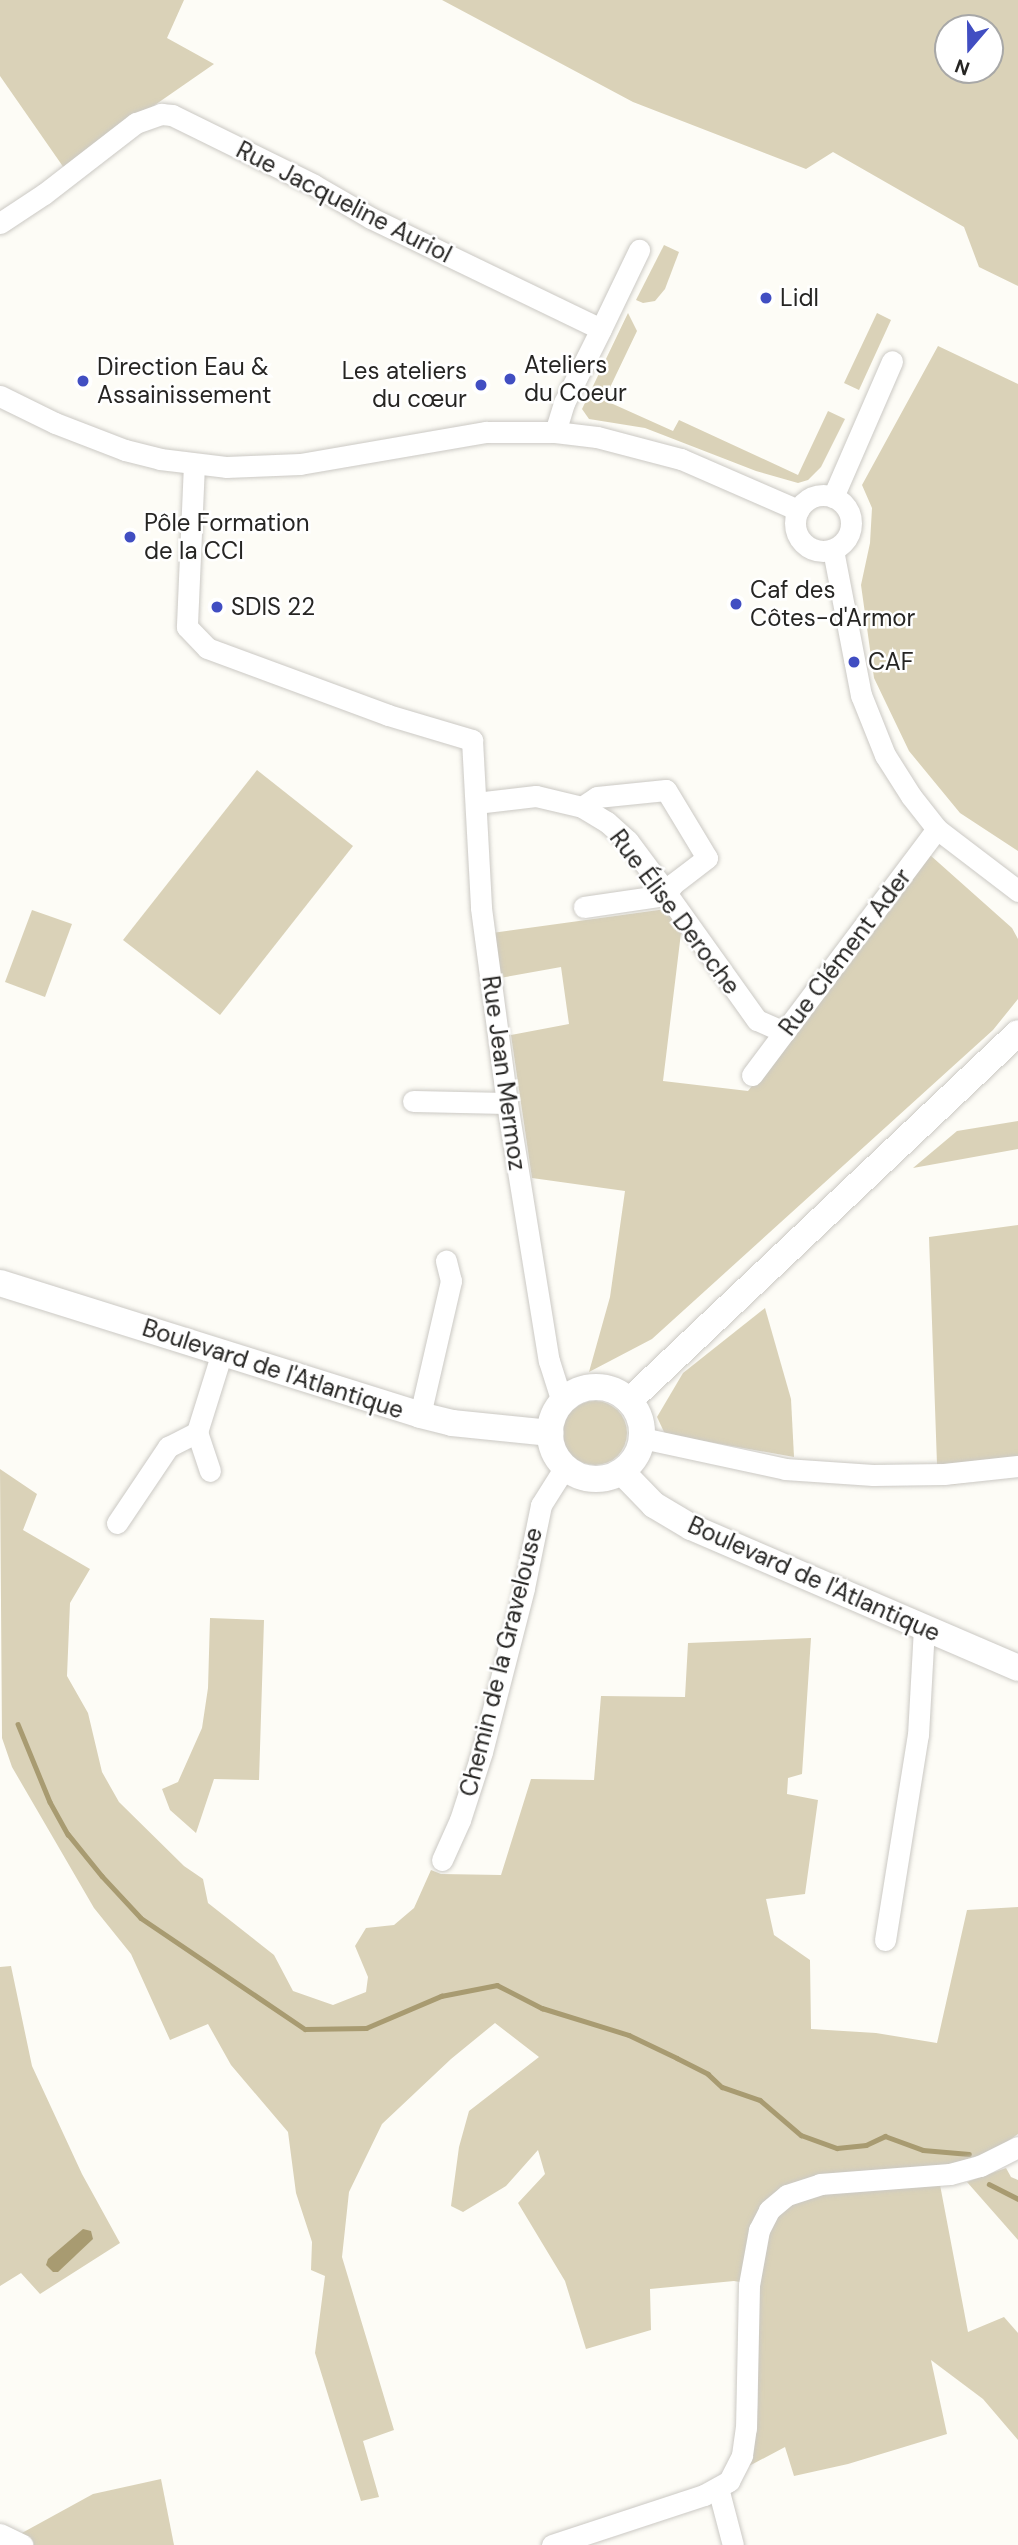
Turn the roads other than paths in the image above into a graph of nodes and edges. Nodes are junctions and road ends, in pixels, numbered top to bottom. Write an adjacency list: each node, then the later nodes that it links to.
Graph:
1 (0, 223): 3 (street, Rue Jacqueline Auriol)
2 (639, 250): 3 (street)
3 (601, 329): 6 (street)
4 (892, 361): 8 (street)
5 (0, 396): 7 (street)
6 (555, 432): 7 (street); 9 (street)
7 (194, 464): 11 (street, Rue Jean Mermoz)
8 (832, 497): 9 (street); 10 (street)
9 (798, 510): 10 (street)
10 (832, 550): 13 (street)
11 (476, 803): 12 (street, Rue Élise Deroche); 21 (street, Rue Jean Mermoz)
12 (582, 807): 15 (street, Rue Élise Deroche); 15 (street)
13 (937, 829): 14 (street); 17 (street, Rue Clément Ader)
14 (1018, 891)
15 (666, 895): 16 (street); 17 (street, Rue Élise Deroche)
16 (584, 907)
17 (784, 1032): 19 (street, Rue Clément Ader)
18 (1018, 1033): 25 (main road)
19 (752, 1075)
20 (413, 1101): 21 (street)
21 (508, 1103): 26 (street, Rue Jean Mermoz)
22 (446, 1261): 27 (street)
23 (0, 1283): 24 (main road, Boulevard de l'Atlantique)
24 (222, 1352): 27 (main road, Boulevard de l'Atlantique); 28 (street)
25 (629, 1401): 26 (main road); 30 (main road)
26 (562, 1402): 29 (main road)
27 (420, 1415): 29 (main road, Boulevard de l'Atlantique)
28 (197, 1432): 33 (street); 35 (street)
29 (550, 1433): 32 (main road)
30 (642, 1438): 31 (street); 34 (main road)
31 (1018, 1466)
32 (565, 1467): 34 (main road); 38 (street, Chemin de la Gravelouse)
33 (210, 1471)
34 (622, 1472): 36 (main road, Boulevard de l'Atlantique)
35 (117, 1523)
36 (924, 1626): 37 (main road, Boulevard de l'Atlantique); 39 (street)
37 (1018, 1668)
38 (442, 1860)
39 (885, 1940)
40 (1018, 2147): 41 (street)
41 (718, 2488): 44 (street); 45 (street)
42 (0, 2534): 43 (street)
43 (23, 2545)
44 (552, 2545)
45 (733, 2545)

